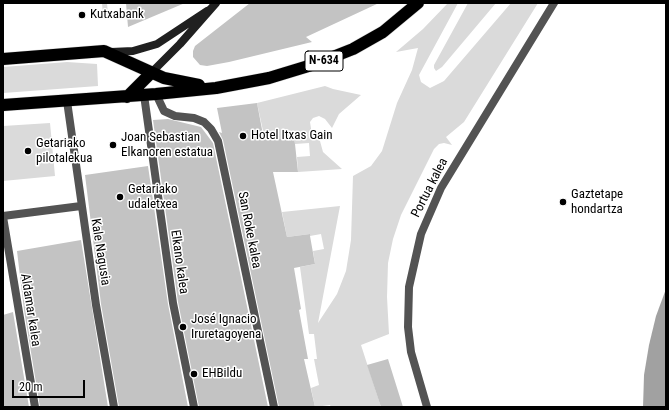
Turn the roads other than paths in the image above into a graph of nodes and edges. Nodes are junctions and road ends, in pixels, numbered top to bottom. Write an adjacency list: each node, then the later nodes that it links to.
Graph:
1 (216, 3): 4 (street)
2 (418, 3): 8 (highway, N-634)
3 (554, 3): 20 (street, Portua kalea)
4 (208, 11): 5 (street); 7 (street)
5 (104, 51): 6 (highway, N-634); 7 (highway, N-634)
6 (3, 59)
7 (151, 73): 8 (highway, N-634); 11 (highway)
8 (216, 88): 9 (highway, N-634)
9 (156, 94): 10 (highway, N-634); 19 (street, San Roke kalea)
10 (144, 95): 11 (highway, N-634); 18 (street, Elkano kalea)
11 (127, 97): 12 (highway, N-634)
12 (67, 101): 13 (highway, N-634); 14 (street, Kale Nagusia)
13 (3, 105)
14 (81, 206): 15 (street); 17 (street, Kale Nagusia)
15 (3, 216): 16 (street, Aldamar kalea)
16 (35, 407)
17 (114, 407)
18 (194, 407)
19 (274, 407)
20 (427, 407)

